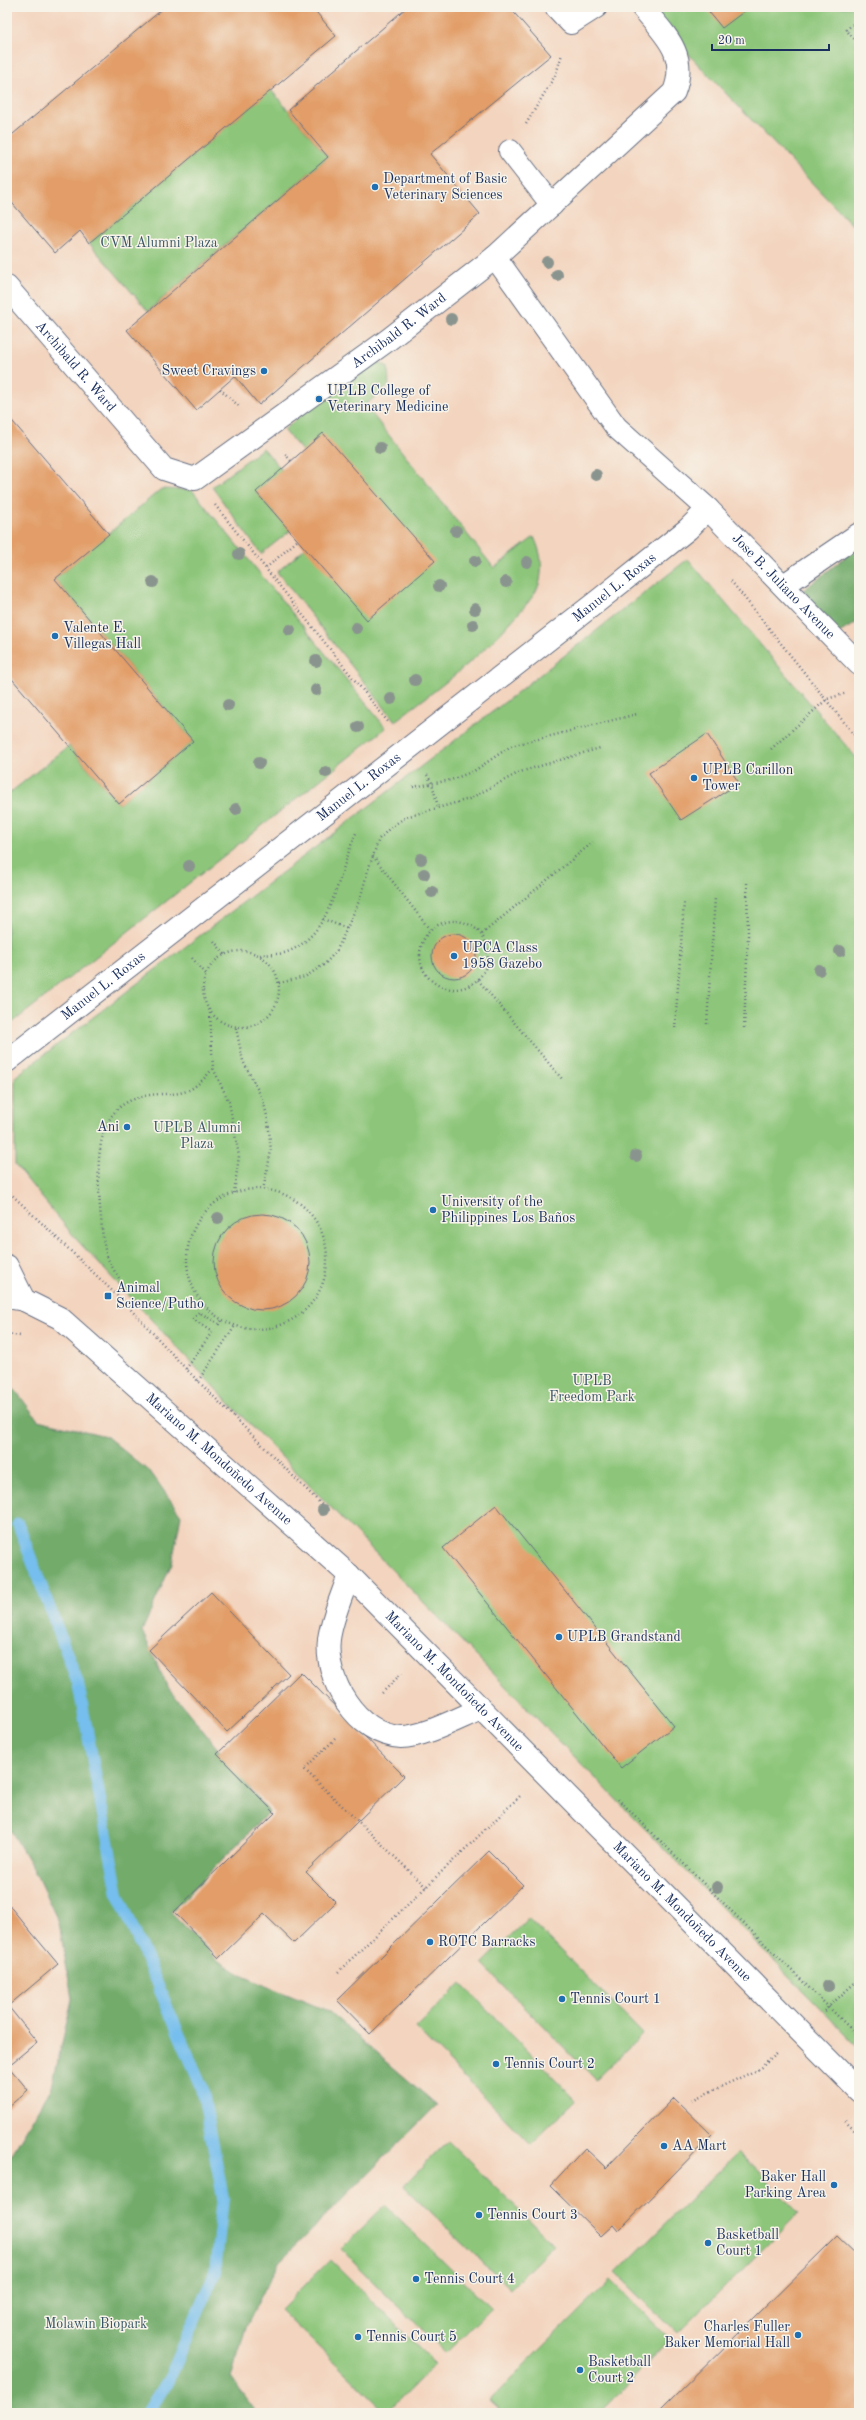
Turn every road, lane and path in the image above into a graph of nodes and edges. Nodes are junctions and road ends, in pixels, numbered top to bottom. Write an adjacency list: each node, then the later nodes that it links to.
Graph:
1 (556, 7): 5 (street)
2 (596, 7): 5 (street)
3 (642, 7): 8 (street, Archibald R. Ward)
4 (859, 19): 6 (path)
5 (571, 23): 7 (path)
6 (859, 44)
7 (510, 151): 8 (street)
8 (552, 205): 9 (street, Archibald R. Ward)
9 (495, 257): 11 (street, Archibald R. Ward); 12 (street)
10 (7, 287): 11 (street, Archibald R. Ward)
11 (195, 479): 15 (path)
12 (708, 509): 17 (street, Jose B. Juliano Avenue); 23 (street, Manuel L. Roxas)
13 (859, 534): 17 (street)
14 (298, 540): 15 (path)
15 (266, 568): 23 (path)
16 (726, 576): 20 (path)
17 (784, 585): 18 (street, Jose B. Juliano Avenue)
18 (859, 664)
19 (852, 692): 20 (path)
20 (827, 699): 22 (path); 25 (path)
21 (637, 714): 26 (path)
22 (859, 741)
23 (409, 748): 26 (path); 47 (street, Manuel L. Roxas)
24 (600, 748): 28 (path)
25 (772, 749)
26 (432, 783): 27 (path); 28 (path)
27 (406, 789)
28 (438, 807): 31 (path)
29 (360, 826): 35 (path)
30 (593, 842): 38 (path)
31 (372, 856): 36 (path); 37 (path)
32 (747, 881): 46 (path)
33 (715, 897): 43 (path)
34 (684, 902): 45 (path)
35 (323, 918): 36 (path); 39 (path)
36 (348, 929): 41 (path)
37 (430, 930): 38 (path); 40 (path)
38 (482, 934): 40 (path)
39 (260, 955): 41 (path); 42 (path)
40 (478, 980): 49 (path)
41 (279, 983): 44 (path)
42 (210, 1012): 44 (path); 48 (path)
43 (708, 1024)
44 (236, 1028): 51 (path)
45 (675, 1028)
46 (744, 1028)
47 (7, 1061)
48 (213, 1068): 52 (path); 54 (path)
49 (563, 1080)
50 (7, 1190): 56 (path)
51 (263, 1190): 52 (path); 58 (path)
52 (234, 1193): 57 (path)
53 (7, 1266): 55 (street, Mariano M. Mondoñedo Avenue)
54 (119, 1278)
55 (16, 1299): 61 (street, Mariano M. Mondoñedo Avenue)
56 (124, 1302)
57 (222, 1320): 58 (path); 59 (path)
58 (235, 1326): 60 (path)
59 (186, 1369)
60 (198, 1381)
61 (349, 1575): 62 (street, Mariano M. Mondoñedo Avenue); 62 (street)
62 (481, 1709): 68 (street, Mariano M. Mondoñedo Avenue)
63 (304, 1769): 65 (path)
64 (520, 1796): 65 (path)
65 (426, 1887): 66 (path)
66 (338, 1972)
67 (859, 1979): 68 (path)
68 (802, 2031): 70 (street, Mariano M. Mondoñedo Avenue)
69 (759, 2069): 71 (path)
70 (859, 2092)
71 (692, 2100)

